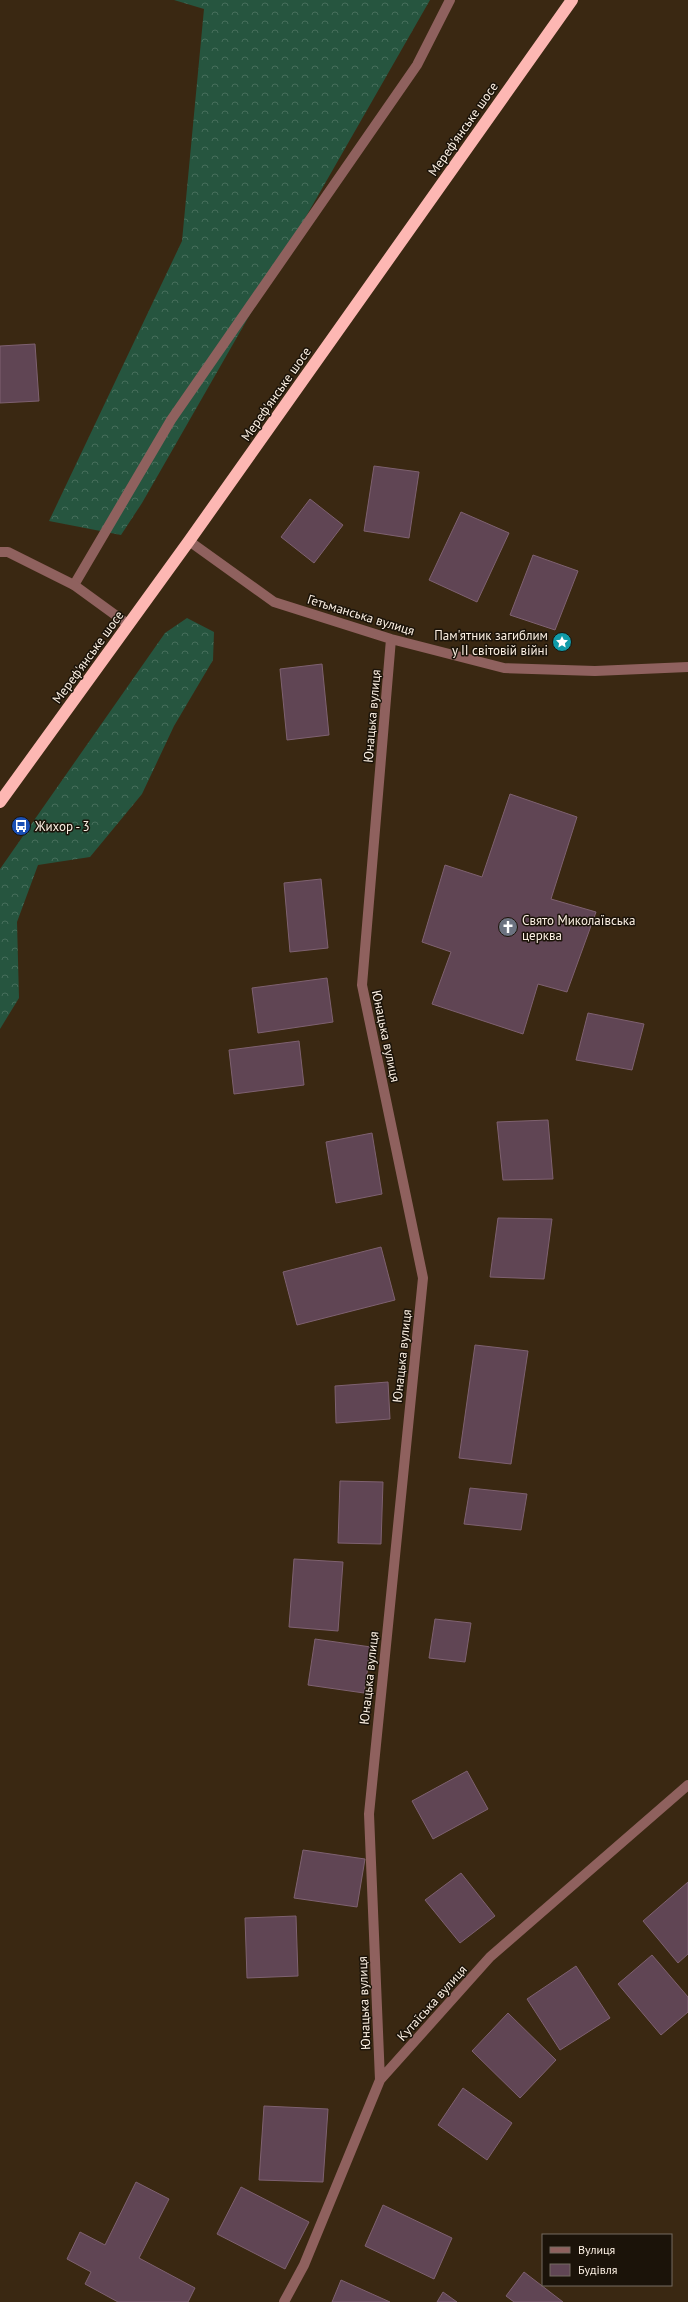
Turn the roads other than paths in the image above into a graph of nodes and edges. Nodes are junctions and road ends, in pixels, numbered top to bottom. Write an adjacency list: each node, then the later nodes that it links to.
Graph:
1 (450, 0): 5 (street)
2 (572, 0): 3 (highway, Мереф'янське шосе)
3 (189, 541): 6 (highway, Мереф'янське шосе); 7 (street, Гетьманська вулиця)
4 (0, 552): 5 (street)
5 (74, 585): 6 (street)
6 (129, 625): 9 (highway, Мереф'янське шосе)
7 (391, 640): 8 (street, Гетьманська вулиця); 11 (street, Юнацька вулиця)
8 (688, 667)
9 (0, 802)
10 (688, 1785): 11 (street, Кутаїська вулиця)
11 (380, 2080): 12 (street, Кутаїська вулиця)
12 (284, 2302)

